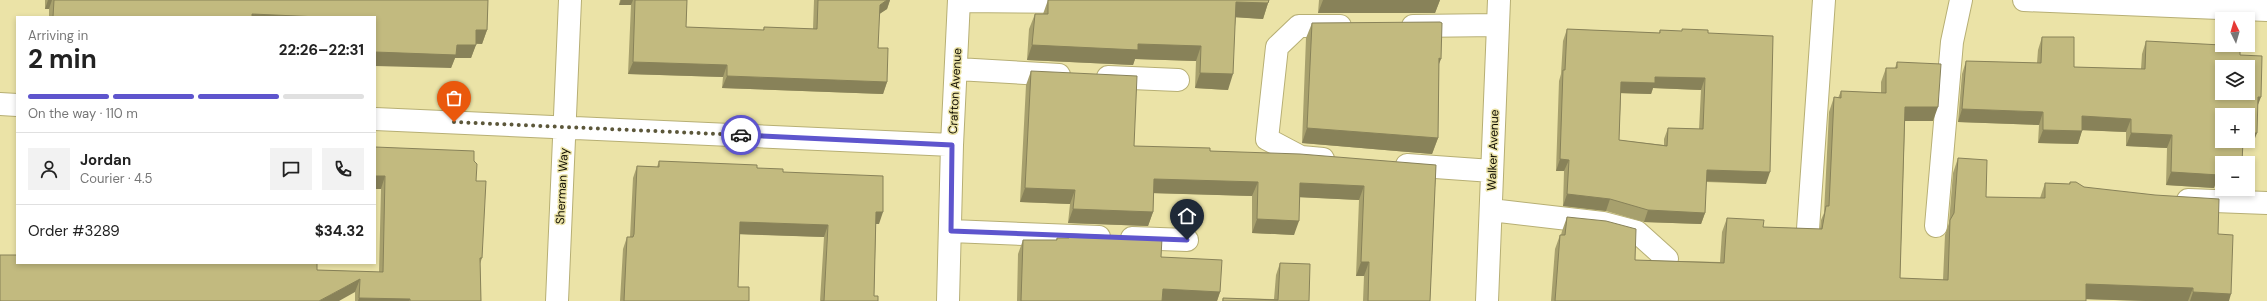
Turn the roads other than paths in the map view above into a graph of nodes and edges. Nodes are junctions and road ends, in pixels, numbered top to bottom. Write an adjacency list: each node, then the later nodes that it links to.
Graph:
1 (570, 0): 17 (street, Sherman Way)
2 (1099, 0): 7 (street)
3 (1499, 0): 9 (street, Walker Avenue)
4 (1824, 0): 26 (street)
5 (1961, 0): 25 (street)
6 (2024, 0): 8 (street)
7 (959, 1): 12 (street, Crafton Avenue)
8 (2267, 10)
9 (1498, 25): 11 (street); 21 (street, Walker Avenue)
10 (1363, 26): 19 (street)
11 (1395, 26)
12 (956, 69): 13 (street); 18 (street, Crafton Avenue)
13 (1178, 80)
14 (0, 104): 15 (street)
15 (16, 105)
16 (376, 119): 17 (street)
17 (565, 127): 18 (street); 30 (street, Sherman Way)
18 (952, 145): 27 (street, Crafton Avenue)
19 (1341, 160)
20 (1388, 164): 21 (street)
21 (1492, 171): 24 (street, Walker Avenue)
22 (2166, 198): 23 (street)
23 (2267, 203)
24 (1490, 210): 29 (street); 32 (street, Walker Avenue)
25 (1936, 226)
26 (1808, 229)
27 (951, 231): 28 (street); 31 (street, Crafton Avenue)
28 (1187, 240)
29 (1667, 259)
30 (557, 301)
31 (948, 301)
32 (1487, 301)

